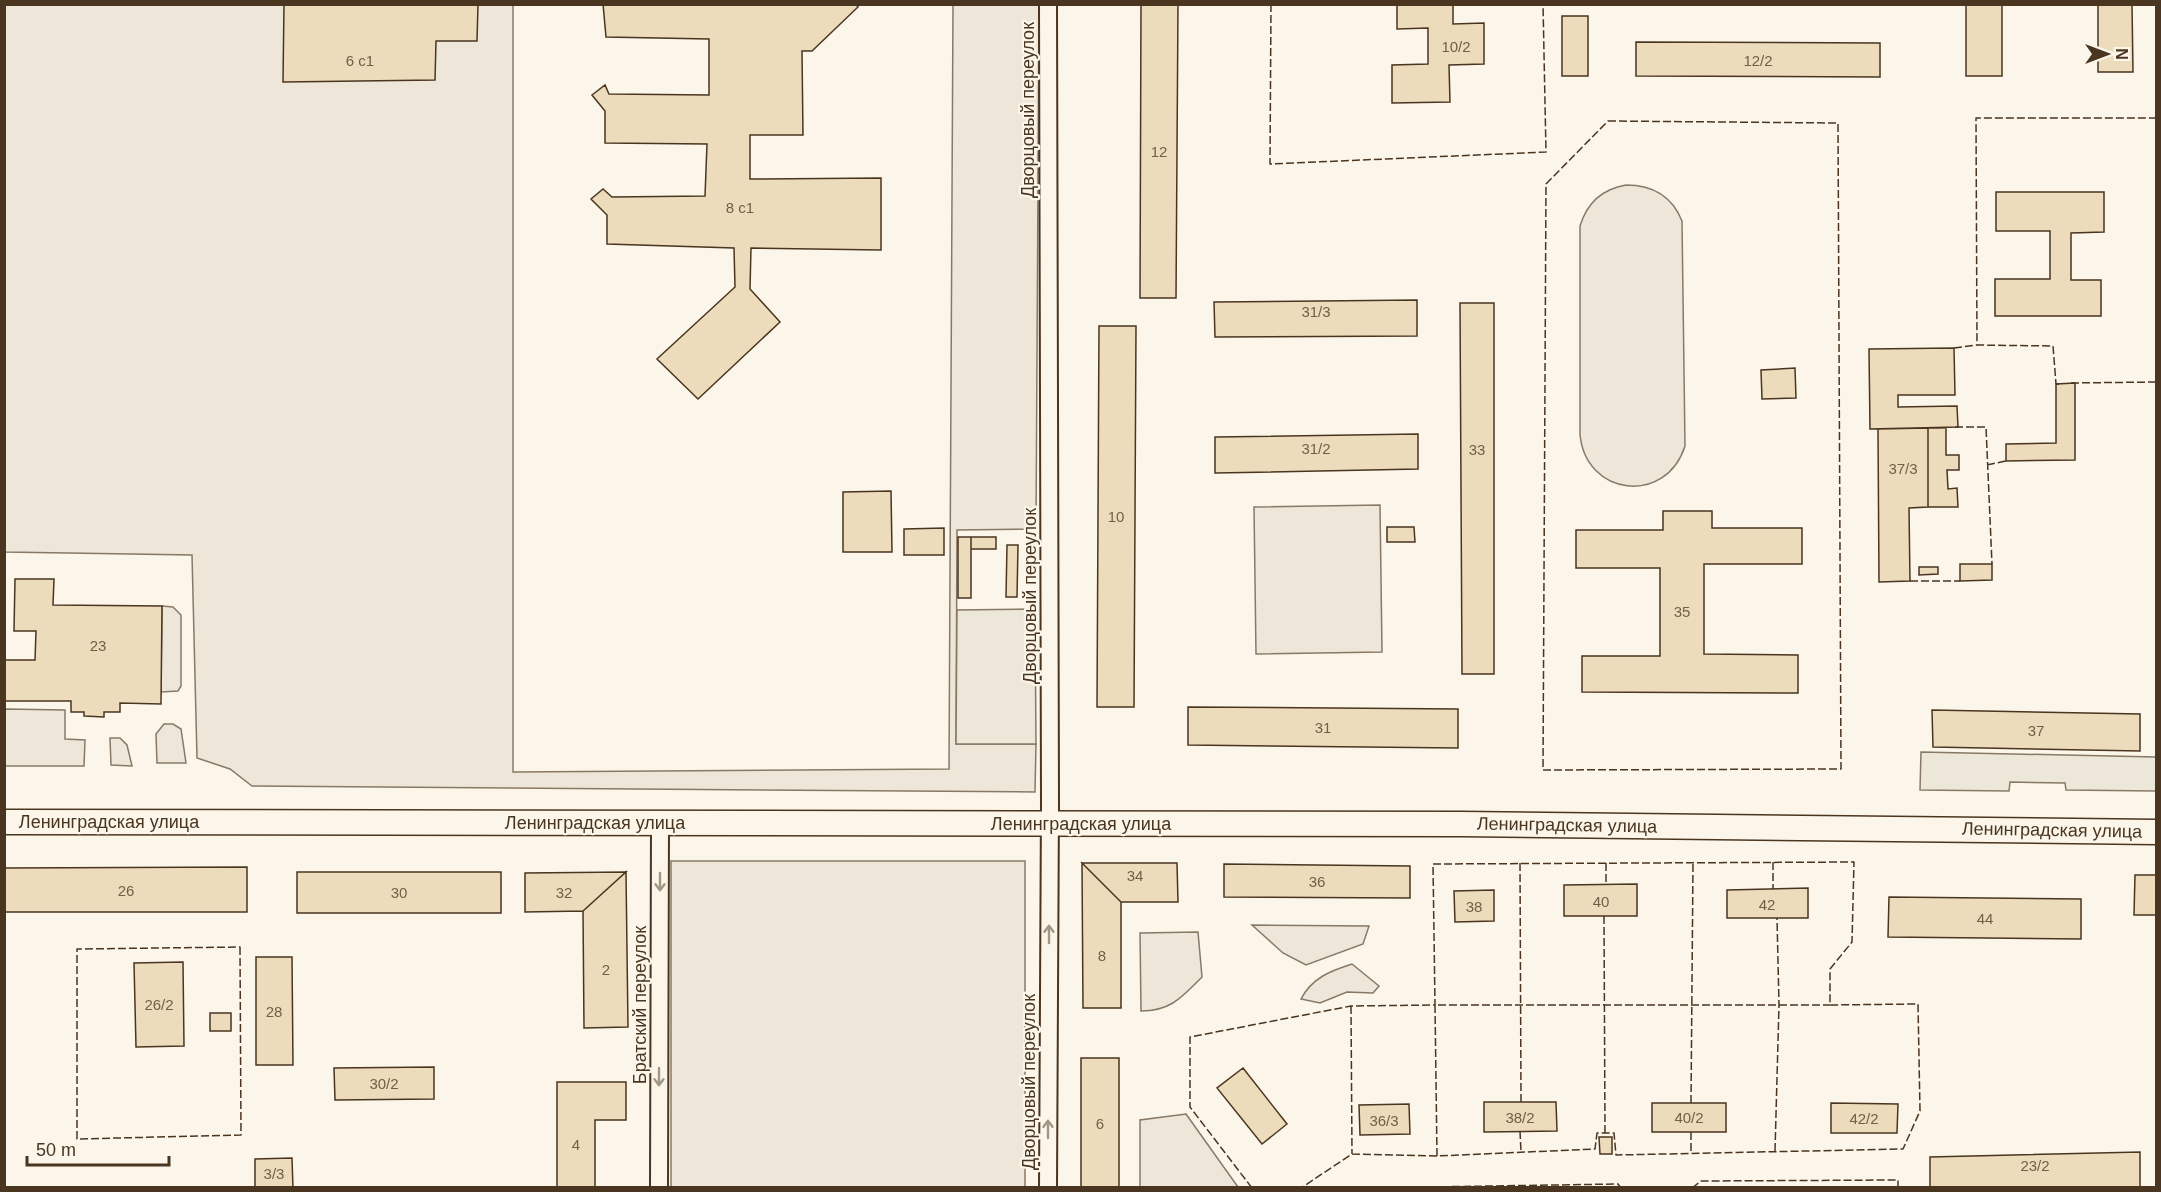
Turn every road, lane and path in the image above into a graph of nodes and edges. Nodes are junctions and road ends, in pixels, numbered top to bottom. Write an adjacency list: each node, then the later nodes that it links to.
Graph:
1 (1048, 4): 4 (street, Дворцовый переулок)
2 (4, 822): 3 (main road, Ленинградская улица)
3 (660, 823): 4 (main road, Ленинградская улица); 6 (street, Братский переулок, one-way to 6)
4 (1049, 824): 5 (main road, Ленинградская улица); 7 (street, Дворцовый переулок, one-way to 4)
5 (2157, 832)
6 (659, 1188)
7 (1048, 1188)

